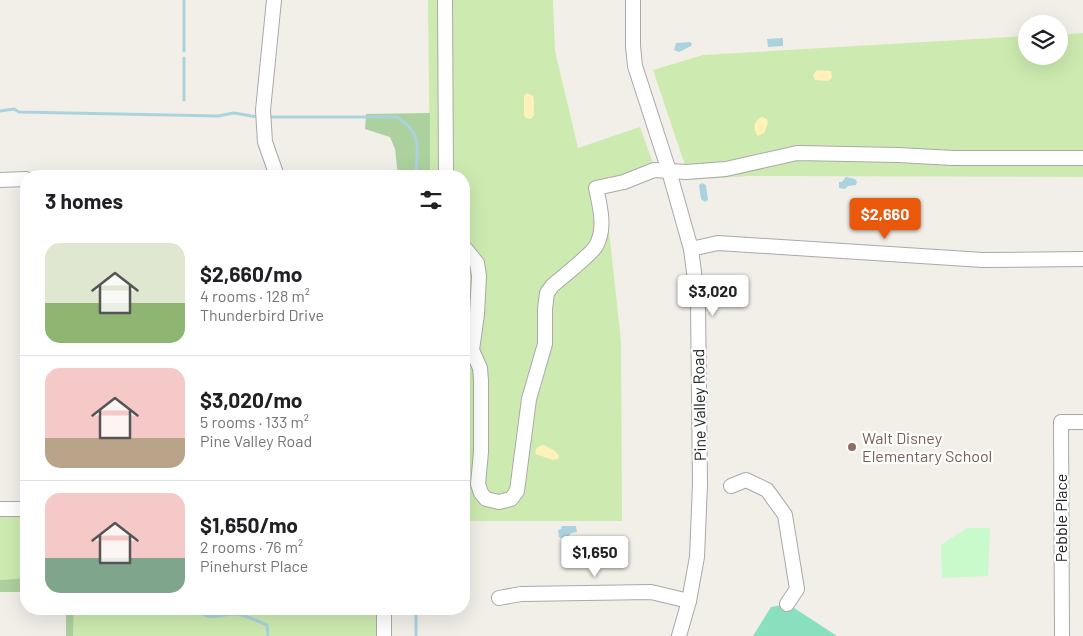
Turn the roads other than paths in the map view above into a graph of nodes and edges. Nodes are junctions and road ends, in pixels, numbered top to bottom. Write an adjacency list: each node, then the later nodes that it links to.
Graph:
1 (274, 0): 5 (street)
2 (445, 0): 6 (street)
3 (633, 0): 7 (street, Pine Valley Road)
4 (1083, 158): 7 (street)
5 (275, 170)
6 (446, 170)
7 (669, 171): 10 (street, Pine Valley Road); 11 (street)
8 (20, 179): 9 (street)
9 (0, 180)
10 (691, 249): 12 (street); 18 (street, Pine Valley Road)
11 (470, 254)
12 (1083, 259)
13 (1083, 422): 23 (street, Pebble Place)
14 (731, 486): 19 (street)
15 (0, 509): 16 (street)
16 (20, 509)
17 (499, 598): 18 (street)
18 (689, 601): 22 (street, Pine Valley Road)
19 (787, 604)
20 (384, 615): 21 (street)
21 (384, 636)
22 (679, 636)
23 (1062, 636)

